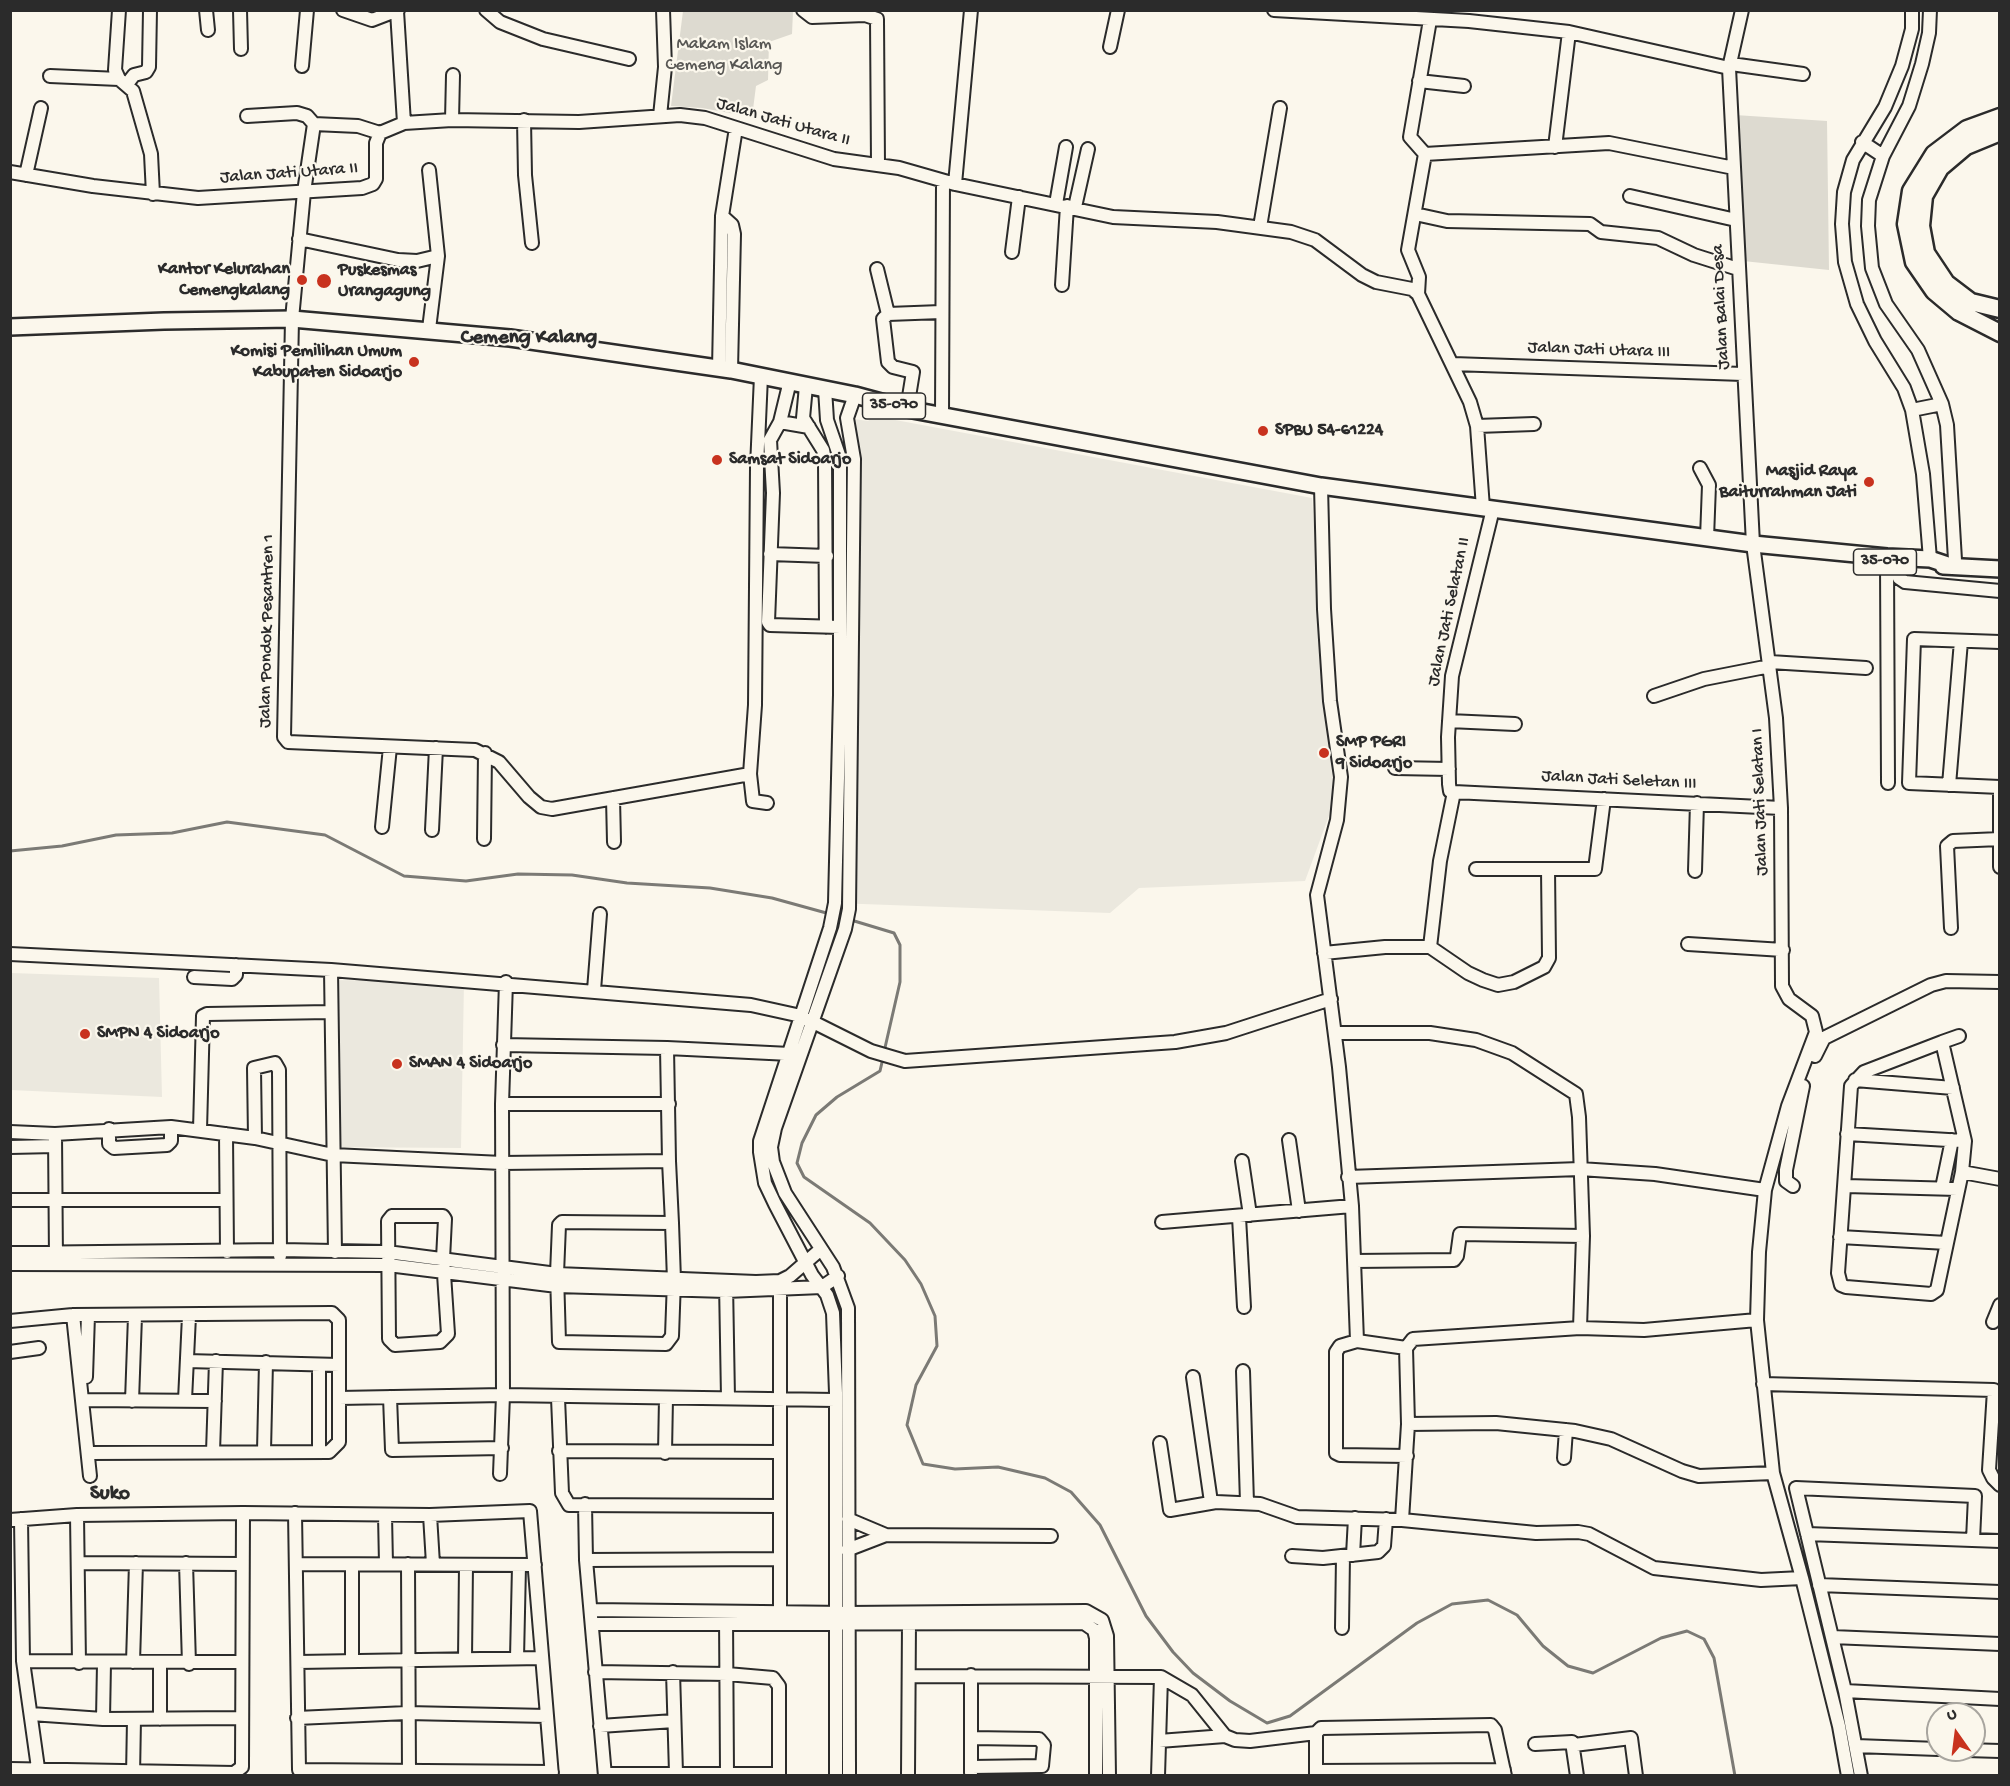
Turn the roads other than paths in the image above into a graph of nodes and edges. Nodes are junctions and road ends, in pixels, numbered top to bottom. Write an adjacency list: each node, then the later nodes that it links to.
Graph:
1 (119, 10): 31 (street)
2 (150, 10): 31 (street)
3 (206, 10): 20 (street)
4 (240, 10): 23 (street)
5 (307, 10): 25 (street)
6 (343, 10): 15 (street)
7 (486, 10): 24 (street)
8 (663, 10): 36 (street)
9 (803, 10): 51 (street)
10 (1118, 10): 22 (street)
11 (1274, 10): 16 (street)
12 (1742, 10): 26 (street, Jalan Balai Desa)
13 (1912, 10): 45 (street)
14 (1929, 10): 50 (street)
15 (397, 11): 40 (street)
16 (1312, 12): 19 (street)
17 (970, 14): 56 (street)
18 (1469, 16): 19 (street); 21 (street)
19 (1430, 20): 30 (street)
20 (208, 30)
21 (1569, 32): 26 (street); 47 (street)
22 (1110, 47)
23 (241, 49)
24 (629, 59)
25 (302, 66)
26 (1730, 66): 27 (street); 52 (street, Jalan Balai Desa)
27 (1803, 74)
28 (453, 75): 38 (street)
29 (50, 76): 31 (street)
30 (1419, 81): 32 (street); 49 (street)
31 (123, 82): 58 (street)
32 (1464, 86)
33 (41, 108): 55 (street)
34 (1280, 108): 64 (street)
35 (247, 116): 41 (street)
36 (660, 116): 39 (street, Jalan Jati Utara II); 42 (street, Jalan Jati Utara II)
37 (2000, 117): 79 (highway)
38 (452, 120): 39 (street, Jalan Jati Utara II); 40 (street, Jalan Jati Utara II)
39 (524, 120): 66 (street)
40 (404, 123): 44 (street, Jalan Jati Utara II)
41 (314, 124): 44 (street); 57 (street, Jalan Pondok Pesantren 1)
42 (736, 128): 51 (street, Jalan Jati Utara II); 81 (street)
43 (2000, 132): 73 (highway)
44 (380, 133): 57 (street, Jalan Jati Utara II)
45 (1862, 142): 50 (street); 90 (street)
46 (1066, 147): 61 (street)
47 (1555, 147): 49 (street); 52 (street)
48 (1088, 149): 61 (street)
49 (1425, 154): 62 (street)
50 (1883, 156): 88 (street)
51 (878, 165): 56 (street, Jalan Jati Utara II)
52 (1734, 168): 63 (street, Jalan Balai Desa)
53 (429, 170): 68 (street)
54 (10, 171): 55 (street, Jalan Jati Utara II)
55 (26, 175): 58 (street, Jalan Jati Utara II)
56 (949, 182): 60 (street, Jalan Jati Utara II); 74 (street)
57 (304, 192): 58 (street, Jalan Jati Utara II); 65 (street, Jalan Pondok Pesantren 1)
58 (153, 194)
59 (1630, 196): 63 (street)
60 (1019, 197): 61 (street, Jalan Jati Utara II); 67 (street)
61 (1066, 205): 64 (street, Jalan Jati Utara II); 71 (street)
62 (1415, 214): 70 (street); 72 (street)
63 (1736, 220): 70 (street, Jalan Balai Desa)
64 (1260, 227): 72 (street, Jalan Jati Utara II)
65 (298, 239): 68 (street); 76 (street, Jalan Pondok Pesantren 1)
66 (532, 243)
67 (1012, 252)
68 (438, 256): 78 (street)
69 (877, 269): 75 (street)
70 (1738, 269): 82 (street, Jalan Balai Desa)
71 (1062, 285)
72 (1418, 294): 80 (street)
73 (2000, 309)
74 (941, 312): 75 (street); 91 (street)
75 (888, 314): 89 (street)
76 (292, 319): 77 (main road, 35-070); 78 (main road, 35-070); 121 (street, Jalan Pondok Pesantren 1)
77 (10, 327)
78 (429, 329): 81 (main road, 35-070)
79 (2000, 333)
80 (1453, 364): 82 (street, Jalan Jati Utara III); 94 (street)
81 (725, 369): 83 (main road, 35-070)
82 (1743, 374): 100 (street, Jalan Balai Desa)
83 (761, 376): 84 (main road, 35-070); 126 (street)
84 (790, 381): 85 (main road, 35-070); 92 (street)
85 (807, 386): 86 (main road, 35-070); 95 (street)
86 (825, 389): 87 (main road, 35-070); 111 (street)
87 (855, 395): 89 (main road, 35-070); 110 (street)
88 (1942, 404): 90 (street); 106 (street)
89 (908, 409): 91 (main road, 35-070)
90 (1912, 410): 104 (street)
91 (942, 416): 97 (main road, 35-070)
92 (780, 422): 95 (street); 102 (street)
93 (1534, 424): 94 (street)
94 (1477, 426): 98 (street)
95 (809, 427): 103 (street)
96 (1700, 468): 99 (street)
97 (1321, 486): 98 (main road, 35-070); 153 (street)
98 (1488, 508): 99 (main road, 35-070); 119 (street, Jalan Jati Selatan II)
99 (1707, 538): 100 (main road, 35-070)
100 (1754, 544): 101 (main road, 35-070); 115 (street, Jalan Jati Selatan I)
101 (1774, 546): 104 (main road, 35-070); 105 (main road, 35-070)
102 (770, 554): 103 (street); 112 (street)
103 (827, 556): 112 (street)
104 (1930, 559): 106 (main road)
105 (1891, 562): 106 (main road, 35-070); 109 (street); 127 (street)
106 (1953, 563): 107 (main road, 35-070); 108 (main road, 35-070)
107 (2000, 564)
108 (2000, 569)
109 (2000, 591)
110 (854, 619): 111 (street); 117 (street)
111 (840, 623): 112 (street); 117 (street)
112 (826, 627)
113 (1961, 641): 114 (street); 128 (street); 128 (street)
114 (2000, 642)
115 (1770, 664): 116 (street); 118 (street); 135 (street, Jalan Jati Selatan I)
116 (1866, 668)
117 (847, 695): 141 (street); 142 (street)
118 (1654, 696)
119 (1449, 721): 120 (street); 125 (street, Jalan Jati Selatan II)
120 (1515, 724)
121 (390, 747): 122 (street, Jalan Pondok Pesantren 1); 136 (street)
122 (436, 748): 123 (street, Jalan Pondok Pesantren 1); 137 (street)
123 (485, 753): 131 (street); 138 (street)
124 (1395, 768): 125 (street)
125 (1449, 769): 130 (street, Jalan Jati Selatan II)
126 (750, 774): 131 (street); 133 (street)
127 (1888, 783)
128 (1949, 785): 129 (street)
129 (2000, 787): 139 (street)
130 (1454, 792): 132 (street, Jalan Jati Seletan III); 150 (street)
131 (613, 798): 140 (street)
132 (1604, 799): 134 (street, Jalan Jati Seletan III); 145 (street)
133 (767, 803)
134 (1697, 803): 135 (street, Jalan Jati Seletan III); 146 (street)
135 (1781, 807): 151 (street, Jalan Jati Selatan I)
136 (382, 827)
137 (432, 830)
138 (484, 839)
139 (1999, 839): 143 (street); 148 (street)
140 (614, 842)
141 (836, 863): 142 (street); 162 (street)
142 (851, 863): 163 (street)
143 (2000, 867)
144 (1476, 869): 145 (street)
145 (1548, 869): 150 (street)
146 (1695, 871)
147 (600, 914): 159 (street)
148 (1952, 928)
149 (1688, 944): 151 (street)
150 (1430, 947): 153 (street)
151 (1783, 950): 200 (street, Jalan Jati Selatan I)
152 (10, 954): 154 (street)
153 (1324, 954): 160 (street)
154 (236, 965): 155 (street); 156 (street)
155 (331, 970): 157 (street); 161 (street)
156 (194, 977)
157 (506, 982): 159 (street); 167 (street)
158 (2000, 982): 196 (street)
159 (594, 990): 162 (street)
160 (1331, 999): 163 (street); 164 (street)
161 (330, 1012): 178 (street); 188 (street)
162 (801, 1016): 163 (street); 169 (street)
163 (813, 1022): 170 (street)
164 (1336, 1033): 192 (street); 194 (street)
165 (1959, 1035): 166 (street)
166 (1942, 1042): 171 (street); 172 (street)
167 (503, 1045): 168 (street); 174 (street)
168 (667, 1048): 169 (street); 175 (street)
169 (790, 1054): 170 (street)
170 (791, 1069): 173 (street)
171 (1855, 1080): 172 (street); 181 (street)
172 (1953, 1088): 185 (street)
173 (781, 1095): 212 (street); 220 (street)
174 (502, 1104): 175 (street); 191 (street)
175 (669, 1104): 189 (street)
176 (171, 1127): 177 (street); 177 (street); 178 (street)
177 (109, 1129): 183 (street)
178 (200, 1130): 180 (street)
179 (10, 1132): 183 (street)
180 (226, 1134): 182 (street); 202 (street)
181 (1847, 1134): 185 (street); 197 (street)
182 (255, 1138): 186 (street); 186 (street)
183 (55, 1140): 187 (street); 203 (street)
184 (1289, 1140): 205 (street)
185 (1958, 1140): 193 (street); 198 (street)
186 (280, 1144): 188 (street); 213 (street)
187 (10, 1147)
188 (333, 1155): 191 (street); 215 (street)
189 (669, 1161): 191 (street); 208 (street)
190 (1242, 1161): 206 (street)
191 (502, 1163): 225 (street)
192 (1580, 1169): 194 (street); 200 (street); 209 (street)
193 (1962, 1172): 195 (street); 199 (street)
194 (1348, 1177): 204 (street)
195 (2000, 1179)
196 (1793, 1186)
197 (1846, 1186): 198 (street); 210 (street)
198 (1942, 1188): 199 (street)
199 (1957, 1189): 211 (street)
200 (1765, 1190): 239 (street)
201 (10, 1200): 203 (street)
202 (226, 1200): 203 (street); 214 (street)
203 (57, 1201): 218 (street)
204 (1352, 1206): 205 (street); 219 (street)
205 (1299, 1210): 206 (street)
206 (1244, 1216): 207 (street); 233 (street)
207 (1162, 1222)
208 (672, 1223): 227 (street); 228 (street)
209 (1583, 1236): 219 (street); 241 (street)
210 (1840, 1238): 211 (street); 211 (street)
211 (1947, 1243)
212 (821, 1249): 220 (street); 226 (street)
213 (280, 1250): 214 (street); 215 (street); 221 (street)
214 (227, 1252): 218 (street)
215 (335, 1252): 216 (street)
216 (387, 1252): 223 (street); 224 (street); 224 (street)
217 (10, 1253): 218 (street)
218 (56, 1258): 221 (street); 222 (street)
219 (1354, 1261): 242 (street)
220 (806, 1262): 229 (street); 231 (street)
221 (280, 1263): 223 (street)
222 (10, 1264)
223 (388, 1265): 224 (street); 224 (street)
224 (443, 1265): 225 (street)
225 (504, 1274): 227 (street); 255 (street)
226 (838, 1276): 231 (street); 254 (street)
227 (557, 1280): 228 (street); 228 (street)
228 (674, 1285): 230 (street)
229 (780, 1285): 230 (street); 231 (street); 263 (street)
230 (726, 1287): 262 (street)
231 (822, 1287): 257 (street)
232 (2000, 1305): 240 (street)
233 (1244, 1307)
234 (88, 1315): 235 (street); 236 (street); 256 (street)
235 (74, 1316): 238 (street); 256 (street)
236 (135, 1316): 237 (street); 265 (street)
237 (189, 1316): 246 (street); 250 (street)
238 (14, 1319)
239 (1757, 1320): 241 (street); 253 (street)
240 (1993, 1322)
241 (1580, 1328): 244 (street)
242 (1358, 1341): 244 (street); 280 (street)
243 (39, 1348): 245 (street)
244 (1406, 1348): 269 (street)
245 (10, 1352)
246 (187, 1360): 247 (street); 264 (street)
247 (216, 1361): 248 (street); 266 (street)
248 (266, 1362): 249 (street); 273 (street)
249 (319, 1365): 250 (street); 274 (street)
250 (339, 1365): 259 (street)
251 (1243, 1371): 287 (street)
252 (1193, 1377): 286 (street)
253 (1763, 1384): 282 (street); 285 (street)
254 (849, 1393): 257 (street); 268 (street)
255 (503, 1395): 258 (street); 260 (street); 272 (street)
256 (83, 1396): 265 (street); 276 (street)
257 (836, 1396): 263 (street); 267 (street)
258 (390, 1397): 259 (street); 272 (street)
259 (339, 1398): 274 (street)
260 (558, 1398): 261 (street); 275 (street)
261 (666, 1398): 262 (street); 279 (street)
262 (728, 1398): 263 (street)
263 (782, 1398): 278 (street)
264 (185, 1400): 265 (street); 266 (street)
265 (132, 1401)
266 (215, 1401): 277 (street)
267 (835, 1415): 268 (street); 328 (street)
268 (849, 1415): 296 (street)
269 (1408, 1424): 270 (street); 280 (street)
270 (1566, 1430): 281 (street); 282 (street)
271 (1160, 1443): 286 (street)
272 (502, 1448): 283 (street)
273 (264, 1451): 274 (street); 277 (street)
274 (319, 1451)
275 (559, 1451): 279 (street); 288 (street)
276 (89, 1452): 277 (street); 284 (street)
277 (213, 1452)
278 (780, 1452): 279 (street); 289 (street)
279 (665, 1453)
280 (1407, 1456): 299 (street)
281 (1564, 1458)
282 (1773, 1473): 322 (street)
283 (500, 1474)
284 (90, 1476)
285 (2000, 1485)
286 (1211, 1502): 287 (street)
287 (1247, 1503): 295 (street)
288 (585, 1504): 289 (street); 309 (street)
289 (780, 1506): 308 (street)
290 (243, 1513): 291 (street); 292 (street); 313 (street)
291 (295, 1513): 293 (street); 314 (street)
292 (77, 1515): 298 (street); 310 (street)
293 (385, 1515): 294 (street); 316 (street)
294 (430, 1515): 318 (street); 320 (street)
295 (1355, 1518): 297 (street); 306 (street)
296 (848, 1519): 300 (street); 305 (street)
297 (1386, 1519): 299 (street); 306 (street)
298 (16, 1520): 337 (street)
299 (1402, 1520): 322 (street)
300 (886, 1534): 302 (street); 305 (street)
301 (1807, 1534): 303 (street); 303 (street); 323 (street)
302 (1051, 1536)
303 (1973, 1540): 304 (street)
304 (2000, 1541)
305 (847, 1550): 328 (street)
306 (1348, 1555): 307 (street); 331 (street)
307 (1292, 1556)
308 (780, 1559): 309 (street); 326 (street)
309 (586, 1560): 325 (street)
310 (78, 1563): 311 (street); 343 (street)
311 (136, 1563): 312 (street); 340 (street)
312 (186, 1563): 313 (street); 346 (street)
313 (242, 1564): 341 (street)
314 (296, 1564): 315 (street); 342 (street)
315 (352, 1564): 316 (street); 338 (street)
316 (386, 1564): 317 (street)
317 (408, 1564): 318 (street); 339 (street)
318 (433, 1564): 319 (street)
319 (466, 1565): 321 (street); 335 (street)
320 (535, 1565): 321 (street); 334 (street)
321 (519, 1566): 336 (street)
322 (1802, 1578): 394 (street)
323 (1820, 1585): 324 (street); 332 (street)
324 (2000, 1592)
325 (591, 1610): 327 (street); 330 (street)
326 (780, 1612): 327 (street); 328 (street)
327 (726, 1618): 328 (street); 330 (street); 349 (street)
328 (841, 1618): 329 (street); 352 (street); 386 (street); 387 (street)
329 (909, 1622): 350 (street); 352 (street)
330 (592, 1624): 347 (street)
331 (1342, 1628)
332 (1832, 1637): 333 (street); 354 (street)
333 (2000, 1644)
334 (542, 1658): 336 (street); 358 (street)
335 (465, 1659): 336 (street); 339 (street)
336 (517, 1659)
337 (23, 1661): 343 (street); 357 (street)
338 (352, 1661): 339 (street); 342 (street)
339 (406, 1661): 356 (street)
340 (133, 1662): 344 (street); 345 (street)
341 (241, 1662): 346 (street); 359 (street)
342 (298, 1662): 360 (street)
343 (80, 1663): 344 (street)
344 (104, 1663): 361 (street)
345 (160, 1663): 346 (street); 363 (street)
346 (189, 1664)
347 (595, 1672): 348 (street); 365 (street)
348 (673, 1672): 349 (street); 364 (street)
349 (727, 1674): 381 (street); 381 (street)
350 (909, 1676): 351 (street); 388 (street)
351 (971, 1676): 352 (street); 368 (street)
352 (1102, 1676): 353 (street); 389 (street); 390 (street)
353 (1161, 1677): 367 (street); 369 (street)
354 (1845, 1691): 355 (street); 372 (street)
355 (2000, 1699)
356 (407, 1713): 358 (street); 360 (street); 378 (street)
357 (31, 1714): 361 (street); 374 (street)
358 (547, 1716): 384 (street)
359 (241, 1718): 363 (street); 379 (street)
360 (297, 1718): 378 (street)
361 (104, 1719): 362 (street)
362 (134, 1719): 363 (street); 379 (street)
363 (160, 1719)
364 (675, 1721): 365 (street); 380 (street)
365 (600, 1726): 385 (street)
366 (1316, 1733): 367 (street); 382 (street); 383 (street)
367 (1225, 1736): 369 (street)
368 (970, 1738): 376 (street); 377 (street)
369 (1159, 1741): 391 (street)
370 (1535, 1744): 371 (street)
371 (1574, 1745): 392 (street); 393 (street)
372 (1856, 1746): 373 (street); 395 (street)
373 (1926, 1749)
374 (38, 1768): 375 (street); 379 (street)
375 (10, 1769)
376 (970, 1771): 377 (street)
377 (1042, 1771)
378 (408, 1772): 384 (street)
379 (133, 1773)
380 (676, 1773): 381 (street); 385 (street)
381 (727, 1773)
382 (1316, 1773): 383 (street)
383 (1504, 1773)
384 (552, 1774)
385 (605, 1775)
386 (836, 1776)
387 (849, 1776)
388 (908, 1776)
389 (1096, 1776)
390 (1109, 1776)
391 (1158, 1776)
392 (1577, 1776)
393 (1635, 1776)
394 (1848, 1776)
395 (1861, 1776)

